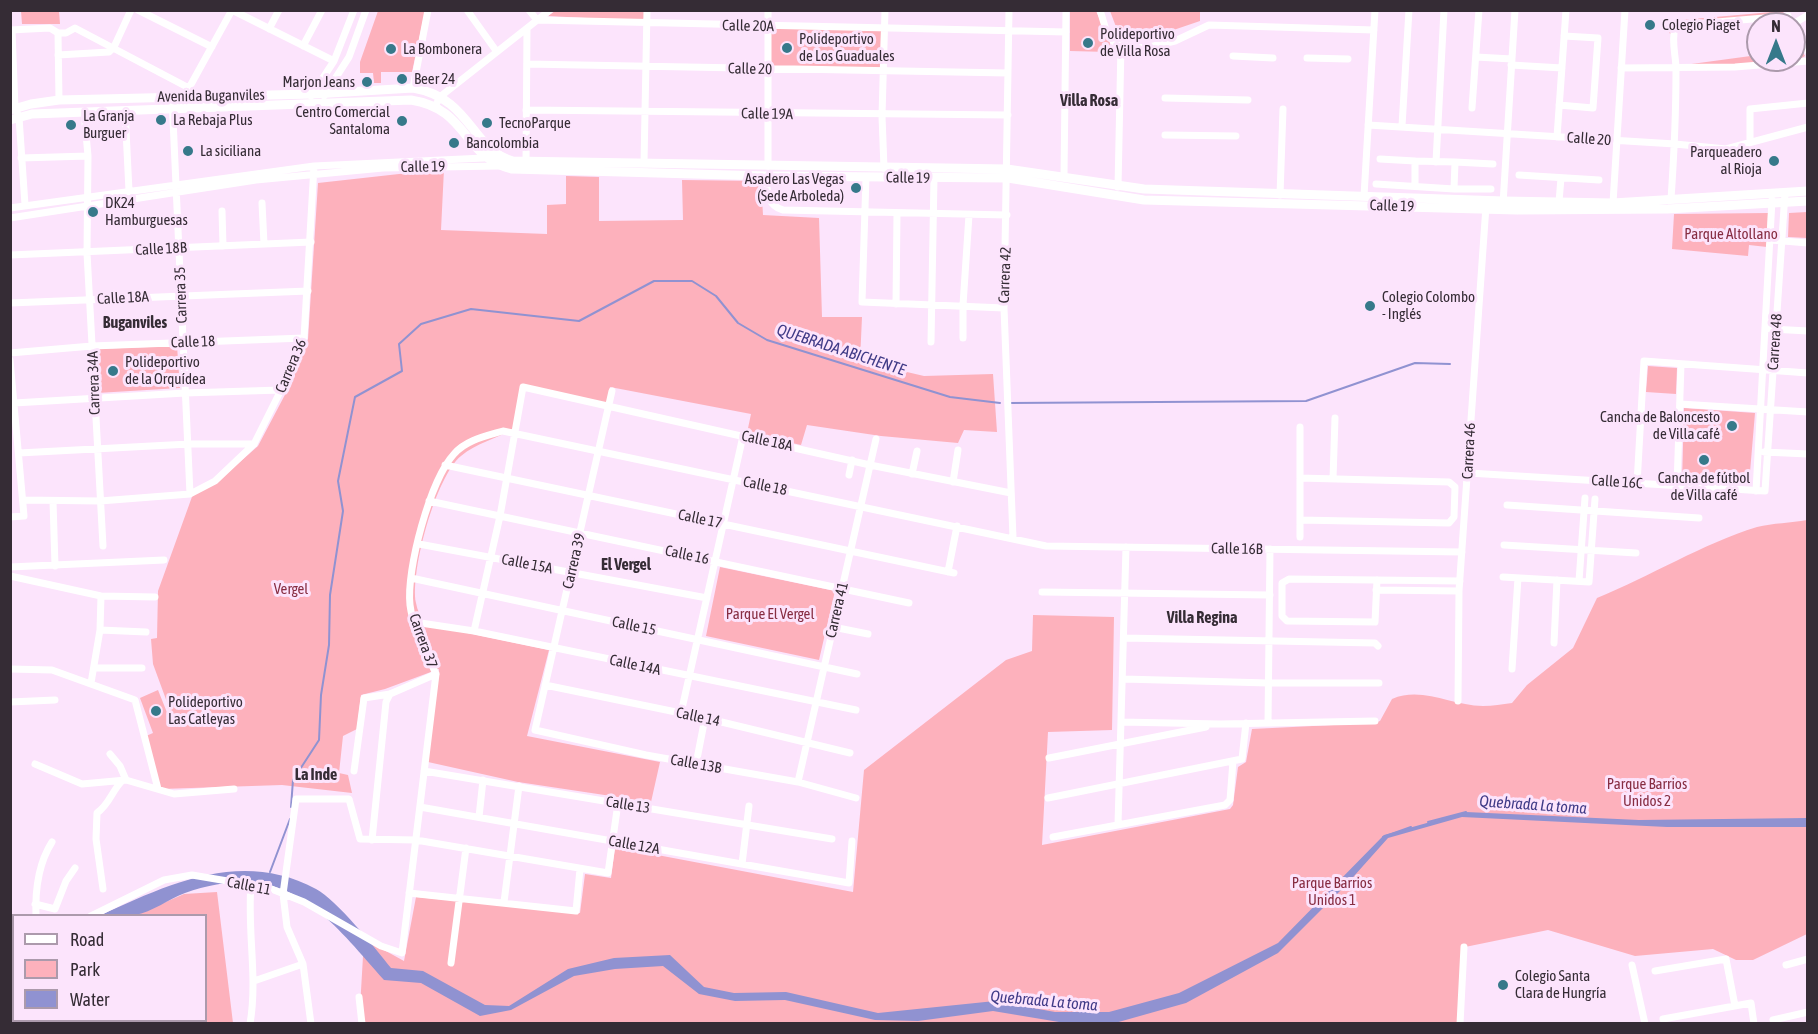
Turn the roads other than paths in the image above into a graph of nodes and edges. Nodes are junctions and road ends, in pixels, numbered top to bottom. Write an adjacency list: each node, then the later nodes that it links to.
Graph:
1 (131, 10): 40 (street)
2 (138, 10): 41 (street)
3 (232, 10): 31 (street); 41 (street)
4 (279, 10): 31 (street)
5 (322, 10): 39 (street)
6 (354, 10): 49 (street)
7 (366, 10): 63 (street)
8 (428, 10): 61 (street)
9 (467, 10): 42 (street)
10 (529, 10): 26 (street)
11 (550, 10): 26 (street)
12 (647, 10): 27 (street)
13 (768, 10): 28 (street)
14 (885, 10): 30 (street)
15 (1009, 10): 33 (street, Carrera 42)
16 (1066, 10): 35 (street)
17 (1100, 10): 38 (street)
18 (1375, 10): 34 (street)
19 (1409, 10): 87 (street)
20 (1444, 10): 89 (street)
21 (1479, 10): 45 (street)
22 (1515, 10): 50 (street)
23 (1566, 10): 37 (street)
24 (1625, 10): 56 (street)
25 (1746, 18): 54 (street)
26 (537, 20): 27 (street, Calle 20A); 29 (street)
27 (647, 24): 28 (street, Calle 20A); 53 (street)
28 (768, 26): 30 (street, Calle 20A); 57 (street)
29 (527, 28): 42 (street); 52 (street)
30 (885, 28): 33 (street, Calle 20A); 58 (street)
31 (268, 29): 39 (street)
32 (11, 30): 36 (street); 59 (street)
33 (1009, 30): 35 (street, Calle 20A); 60 (street, Carrera 42)
34 (1374, 30): 38 (street); 86 (street)
35 (1066, 32): 114 (street)
36 (58, 33): 40 (street); 43 (street)
37 (1564, 36): 55 (street); 73 (street)
38 (1120, 45): 122 (street)
39 (303, 46): 49 (street)
40 (114, 47): 43 (street); 62 (street)
41 (212, 47): 62 (street)
42 (497, 52): 65 (street)
43 (58, 55): 67 (street)
44 (1233, 56): 46 (street)
45 (1476, 57): 50 (street); 76 (street)
46 (1273, 58)
47 (1307, 58): 48 (street)
48 (1348, 59)
49 (334, 61): 64 (street)
50 (1511, 62): 55 (street); 90 (street)
51 (1808, 62): 54 (street)
52 (527, 64): 53 (street, Calle 20); 79 (street)
53 (646, 66): 57 (street, Calle 20); 80 (street)
54 (1676, 66): 56 (street); 96 (street)
55 (1562, 68): 73 (street)
56 (1621, 68): 94 (street)
57 (768, 70): 58 (street, Calle 20); 83 (street)
58 (883, 70): 60 (street, Calle 20); 85 (street)
59 (12, 71): 82 (street)
60 (1008, 73): 84 (street, Carrera 42)
61 (413, 88): 63 (main road, Avenida Buganviles); 65 (main road)
62 (189, 92): 64 (main road, Avenida Buganviles); 69 (main road, Avenida Buganviles); 75 (street)
63 (327, 92): 64 (main road, Avenida Buganviles); 70 (street)
64 (313, 94): 71 (street)
65 (441, 96): 74 (street); 102 (main road)
66 (1165, 98): 68 (street)
67 (59, 100): 69 (main road, Avenida Buganviles); 82 (main road, Avenida Buganviles)
68 (1248, 100)
69 (172, 102): 75 (main road, Avenida Buganviles); 78 (main road, Avenida Buganviles); 124 (street, Carrera 35)
70 (319, 102): 71 (main road, Avenida Buganviles); 74 (main road, Avenida Buganviles)
71 (306, 103): 75 (main road, Avenida Buganviles)
72 (1808, 103): 95 (street)
73 (1559, 105): 93 (street)
74 (435, 106): 99 (main road)
75 (189, 107)
76 (1472, 108)
77 (1283, 109): 129 (street)
78 (125, 110): 81 (main road, Avenida Buganviles); 127 (street)
79 (526, 110): 80 (street, Calle 19A); 103 (street)
80 (645, 111): 83 (street, Calle 19A); 106 (street)
81 (84, 112): 82 (main road, Avenida Buganviles); 97 (street, Carrera 34A)
82 (14, 114): 98 (street)
83 (766, 114): 85 (street, Calle 19A); 109 (street)
84 (1008, 115): 85 (street, Calle 19A); 111 (street, Carrera 42)
85 (882, 116): 110 (street)
86 (1368, 125): 87 (street, Calle 20); 130 (street)
87 (1402, 126): 89 (street, Calle 20)
88 (1808, 127): 95 (street, Calle 20)
89 (1437, 128): 90 (street, Calle 20); 104 (street)
90 (1507, 132): 93 (street, Calle 20); 142 (street)
91 (1165, 135): 92 (street)
92 (1236, 136)
93 (1557, 137): 94 (street, Calle 20)
94 (1617, 141): 96 (street, Calle 20); 139 (street)
95 (1750, 141): 96 (street, Calle 20)
96 (1675, 144): 135 (street)
97 (88, 156): 98 (street); 131 (street, Carrera 34A)
98 (21, 158): 140 (street)
99 (484, 158): 102 (main road); 108 (street, Calle 19)
100 (1380, 159): 101 (street)
101 (1415, 161): 104 (street); 121 (street)
102 (500, 162): 103 (main road, Calle 19); 112 (street, Calle 19); 113 (main road, Calle 19)
103 (526, 162): 106 (main road, Calle 19)
104 (1436, 162): 105 (street)
105 (1455, 162): 107 (street); 125 (street)
106 (644, 163): 109 (main road, Calle 19)
107 (1493, 164)
108 (314, 166): 112 (street, Carrera 36); 124 (street, Calle 19)
109 (768, 166): 110 (main road, Calle 19)
110 (884, 168): 111 (main road, Calle 19)
111 (1007, 174): 114 (main road, Calle 19); 117 (main road, Calle 19); 141 (main road, Calle 19); 150 (street, Carrera 42)
112 (314, 175): 124 (street, Calle 19); 154 (street, Carrera 36)
113 (766, 176): 116 (main road, Calle 19); 146 (street)
114 (1064, 176): 122 (main road, Calle 19)
115 (1519, 176): 118 (street)
116 (866, 177): 117 (main road, Calle 19); 146 (street)
117 (934, 178): 148 (street)
118 (1561, 178): 119 (street); 137 (street)
119 (1599, 180)
120 (1376, 184): 121 (street)
121 (1415, 186): 123 (street)
122 (1118, 187): 129 (main road, Calle 19)
123 (1433, 187): 125 (street); 132 (street)
124 (175, 189): 127 (street, Calle 19); 143 (street, Calle 19); 158 (street, Carrera 35)
125 (1454, 189): 126 (street)
126 (1491, 189)
127 (129, 191): 131 (street, Calle 19)
128 (1808, 191): 133 (main road, Calle 19)
129 (1280, 195): 130 (main road, Calle 19)
130 (1364, 196): 132 (main road, Calle 19)
131 (89, 197): 140 (street, Calle 19); 143 (street, Carrera 34A)
132 (1433, 198): 141 (main road, Calle 19)
133 (1785, 198): 134 (main road, Calle 19); 136 (main road, Calle 19); 153 (street, Carrera 48)
134 (1772, 199): 135 (main road, Calle 19); 142 (main road, Calle 19); 152 (street, Carrera 48)
135 (1671, 200): 139 (main road, Calle 19)
136 (1808, 201)
137 (1559, 202): 139 (main road, Calle 19); 142 (main road, Calle 19)
138 (262, 203): 156 (street)
139 (1613, 203)
140 (25, 205): 144 (street, Calle 19)
141 (1486, 205): 142 (main road, Calle 19); 211 (street, Carrera 46)
142 (1503, 205)
143 (87, 206): 151 (street, Calle 19); 159 (street, Carrera 34A)
144 (10, 208)
145 (222, 211): 157 (street)
146 (864, 213): 147 (street); 165 (street)
147 (897, 214): 148 (street); 165 (street)
148 (933, 214): 149 (street); 167 (street)
149 (969, 215): 150 (street); 166 (street)
150 (1007, 215): 168 (street, Carrera 42)
151 (10, 218)
152 (1771, 240): 153 (street); 169 (street, Carrera 48)
153 (1782, 241): 155 (street); 170 (street, Carrera 48)
154 (311, 242): 156 (street, Calle 18B); 161 (street, Carrera 36)
155 (1808, 243)
156 (264, 244): 157 (street, Calle 18B)
157 (223, 246): 158 (street, Calle 18B)
158 (180, 248): 159 (street, Calle 18B); 162 (street, Carrera 35)
159 (87, 253): 160 (street, Calle 18B); 163 (street, Carrera 34A)
160 (10, 255)
161 (308, 291): 162 (street, Calle 18A); 172 (street, Carrera 36)
162 (182, 295): 163 (street, Calle 18A); 174 (street, Carrera 35)
163 (90, 300): 164 (street, Calle 18A); 176 (street, Carrera 34A)
164 (10, 303)
165 (896, 304): 167 (street)
166 (963, 305): 167 (street); 168 (street); 173 (street)
167 (932, 306): 175 (street)
168 (1004, 308): 225 (street, Carrera 42)
169 (1765, 329): 170 (street); 180 (street, Carrera 48)
170 (1776, 330): 171 (street); 181 (street, Carrera 48)
171 (1808, 331)
172 (304, 338): 174 (street, Calle 18); 183 (street, Carrera 36)
173 (963, 338)
174 (183, 342): 176 (street, Calle 18); 185 (street, Carrera 35)
175 (931, 342)
176 (92, 346): 177 (street, Calle 18); 186 (street, Carrera 34A)
177 (10, 353)
178 (10, 360): 187 (street)
179 (1682, 364): 180 (street); 188 (street); 221 (street)
180 (1763, 370): 181 (street); 190 (street, Carrera 48)
181 (1773, 371): 182 (street); 191 (street, Carrera 48)
182 (1808, 373)
183 (281, 390): 185 (street); 199 (street, Carrera 36)
184 (612, 391): 189 (street, Carrera 39)
185 (185, 393): 186 (street); 198 (street, Carrera 35)
186 (95, 397): 187 (street); 200 (street, Carrera 34A)
187 (14, 403): 206 (street)
188 (1680, 405): 190 (street); 222 (street)
189 (609, 406): 195 (street, Calle 18A); 196 (street, Calle 18A); 201 (street, Carrera 39)
190 (1761, 410): 191 (street); 204 (street, Carrera 48)
191 (1770, 410): 192 (street); 205 (street, Carrera 48)
192 (1808, 412)
193 (1335, 418): 218 (street)
194 (1300, 427): 217 (street)
195 (517, 432): 201 (street, Calle 18); 209 (street, Carrera 37); 216 (street)
196 (743, 436): 208 (street, Calle 18A); 219 (street)
197 (876, 439): 210 (street, Carrera 41)
198 (189, 444): 199 (street); 200 (street); 226 (street, Carrera 35)
199 (254, 444): 226 (street, Carrera 36)
200 (97, 448): 206 (street); 232 (street, Carrera 34A)
201 (599, 450): 219 (street, Calle 18); 227 (street, Carrera 39)
202 (958, 450): 220 (street)
203 (917, 451): 213 (street)
204 (1758, 452): 205 (street); 223 (street, Carrera 48)
205 (1767, 452): 207 (street); 224 (street, Carrera 48)
206 (19, 453): 212 (street)
207 (1808, 454)
208 (852, 460): 210 (street, Calle 18A); 215 (street)
209 (446, 465): 216 (street, Calle 17); 233 (street, Carrera 37)
210 (870, 465): 213 (street, Calle 18A); 235 (street, Carrera 41)
211 (1469, 473): 221 (street, Calle 16C); 255 (street, Carrera 46)
212 (21, 474): 214 (street); 230 (street)
213 (912, 474): 220 (street, Calle 18A)
214 (10, 475)
215 (849, 475)
216 (508, 478): 227 (street, Calle 17); 238 (street)
217 (1300, 478): 218 (street); 241 (street)
218 (1333, 479): 241 (street)
219 (734, 480): 235 (street, Calle 18); 242 (street)
220 (953, 482): 225 (street, Calle 18A)
221 (1637, 484): 222 (street, Calle 16C)
222 (1677, 486): 223 (street, Calle 16C)
223 (1756, 491): 224 (street, Calle 16C)
224 (1765, 491)
225 (1011, 493): 246 (street, Carrera 42)
226 (190, 494): 232 (street)
227 (588, 495): 242 (street, Calle 17); 244 (street, Carrera 39)
228 (1585, 498): 236 (street)
229 (1595, 499): 237 (street)
230 (24, 500): 231 (street); 239 (street)
231 (53, 501): 232 (street); 260 (street)
232 (100, 501): 249 (street, Carrera 34A)
233 (429, 501): 238 (street, Calle 16); 247 (street, Carrera 37)
234 (1508, 505): 236 (street)
235 (861, 506): 243 (street, Calle 18); 254 (street, Carrera 41)
236 (1584, 510): 237 (street); 252 (street)
237 (1594, 510): 240 (street); 253 (street)
238 (500, 516): 244 (street, Calle 16); 257 (street)
239 (10, 517)
240 (1700, 518)
241 (1300, 520): 245 (street)
242 (724, 524): 254 (street, Calle 17); 259 (street)
243 (957, 526): 246 (street, Calle 18); 254 (street, Calle 17)
244 (580, 533): 259 (street, Calle 16); 262 (street, Carrera 39)
245 (1300, 537)
246 (1013, 538): 250 (street, Calle 16B)
247 (419, 544): 257 (street, Calle 15A); 265 (street, Carrera 37)
248 (1504, 544): 252 (street)
249 (103, 546)
250 (1126, 547): 251 (street, Calle 16B); 276 (street)
251 (1270, 549): 255 (street, Calle 16B); 278 (street)
252 (1581, 550): 253 (street); 270 (street)
253 (1591, 550): 256 (street); 270 (street)
254 (851, 551): 272 (street, Carrera 41)
255 (1462, 552): 269 (street, Carrera 46)
256 (1636, 553)
257 (490, 557): 262 (street, Calle 15A); 277 (street)
258 (164, 560): 260 (street)
259 (715, 562): 272 (street, Calle 16); 281 (street)
260 (55, 566): 261 (street)
261 (10, 567)
262 (571, 573): 281 (street, Calle 15A); 283 (street, Carrera 39)
263 (1503, 577): 266 (street)
264 (12, 578): 271 (street); 279 (street)
265 (411, 578): 277 (street, Calle 15); 284 (street, Carrera 37)
266 (1518, 578): 268 (street); 300 (street)
267 (1377, 580): 269 (street); 273 (street); 273 (street)
268 (1557, 580): 270 (street); 293 (street)
269 (1460, 581): 274 (street, Carrera 46)
270 (1579, 581)
271 (10, 587)
272 (842, 589): 282 (street, Calle 16); 285 (street, Carrera 41)
273 (1376, 590): 274 (street)
274 (1459, 591): 311 (street, Carrera 46)
275 (1042, 592): 276 (street)
276 (1125, 592): 278 (street); 290 (street)
277 (482, 593): 283 (street, Calle 15); 287 (street)
278 (1270, 595): 292 (street)
279 (101, 596): 280 (street); 286 (street)
280 (155, 597)
281 (707, 598): 291 (street)
282 (909, 603)
283 (562, 610): 291 (street, Calle 15); 295 (street, Carrera 39)
284 (414, 622): 287 (street, Calle 14A); 301 (street, Carrera 37)
285 (833, 627): 289 (street); 296 (street, Carrera 41)
286 (100, 630): 288 (street); 297 (street)
287 (474, 631): 295 (street, Calle 14A)
288 (146, 632)
289 (868, 634)
290 (1124, 638): 292 (street); 304 (street)
291 (698, 640): 296 (street, Calle 15); 303 (street)
292 (1269, 642): 294 (street); 306 (street)
293 (1554, 643)
294 (1378, 646)
295 (554, 648): 303 (street, Calle 14A); 308 (street, Carrera 39)
296 (824, 667): 302 (street, Calle 15); 313 (street, Carrera 41)
297 (94, 668): 298 (street); 305 (street)
298 (142, 668)
299 (10, 669): 305 (street)
300 (1512, 669)
301 (436, 674): 309 (street, Carrera 37); 332 (street)
302 (857, 674)
303 (689, 676): 313 (street, Calle 14A); 315 (street)
304 (1124, 679): 306 (street); 318 (street)
305 (91, 683): 338 (street)
306 (1268, 683): 307 (street); 320 (street)
307 (1379, 683)
308 (545, 685): 315 (street, Calle 14); 322 (street, Carrera 39)
309 (390, 694): 331 (street, Carrera 37); 351 (street)
310 (55, 700): 312 (street)
311 (1458, 701)
312 (10, 702)
313 (816, 702): 314 (street, Calle 14A); 323 (street, Carrera 41)
314 (856, 710)
315 (681, 713): 316 (street, Calle 14)
316 (705, 718): 323 (street, Calle 14); 330 (street)
317 (1374, 721): 320 (street)
318 (1121, 722): 321 (street); 324 (street)
319 (1246, 723): 320 (street); 321 (street); 328 (street)
320 (1268, 723)
321 (1220, 724): 324 (street)
322 (535, 730): 330 (street, Calle 13B)
323 (807, 742): 325 (street, Calle 14); 335 (street, Carrera 41)
324 (1120, 745): 327 (street); 336 (street)
325 (850, 753)
326 (110, 754): 333 (street)
327 (1049, 758)
328 (1233, 761): 336 (street); 348 (street)
329 (35, 764): 333 (street)
330 (696, 764): 335 (street, Calle 13B)
331 (354, 771)
332 (424, 771): 334 (street, Calle 13); 344 (street)
333 (125, 780): 338 (street); 362 (street)
334 (483, 780): 337 (street, Calle 13); 345 (street)
335 (798, 782): 340 (street, Calle 13B)
336 (1121, 784): 341 (street); 348 (street)
337 (519, 786): 342 (street, Calle 13); 346 (street)
338 (158, 789): 339 (street)
339 (234, 789)
340 (856, 798)
341 (1048, 798)
342 (618, 803): 347 (street, Calle 13); 353 (street)
343 (749, 806): 347 (street)
344 (420, 807): 345 (street, Calle 12A); 352 (street)
345 (478, 817): 346 (street, Calle 12A)
346 (514, 823): 353 (street, Calle 12A); 357 (street)
347 (746, 825): 350 (street, Calle 13); 358 (street)
348 (1118, 825): 349 (street)
349 (1053, 837)
350 (832, 839)
351 (372, 840): 352 (street); 363 (street)
352 (416, 840): 356 (street); 364 (street)
353 (613, 841): 358 (street, Calle 12A); 360 (street)
354 (852, 841): 358 (street, Calle 12A)
355 (52, 842): 367 (street)
356 (466, 848): 357 (street); 365 (street)
357 (510, 854): 360 (street); 366 (street)
358 (742, 864)
359 (75, 868): 367 (street)
360 (580, 869): 366 (street)
361 (250, 884): 363 (street, Calle 11); 369 (street, Calle 11); 377 (street)
362 (103, 890)
363 (283, 893): 364 (street, Calle 11); 373 (street)
364 (409, 893): 365 (street)
365 (459, 898): 366 (street); 372 (street)
366 (504, 902)
367 (35, 904): 368 (street)
368 (36, 914)
369 (93, 914)
370 (1464, 947): 386 (street)
371 (1808, 959): 375 (street)
372 (452, 963)
373 (303, 964): 377 (street); 384 (street)
374 (1632, 965): 387 (street)
375 (1786, 965)
376 (1655, 971): 379 (street)
377 (254, 981): 383 (street)
378 (359, 998): 385 (street)
379 (1735, 1006): 381 (street); 388 (street)
380 (1808, 1012): 382 (street)
381 (1663, 1019)
382 (1773, 1020)
383 (250, 1023)
384 (311, 1023)
385 (362, 1023)
386 (1460, 1023)
387 (1645, 1023)
388 (1754, 1023)

